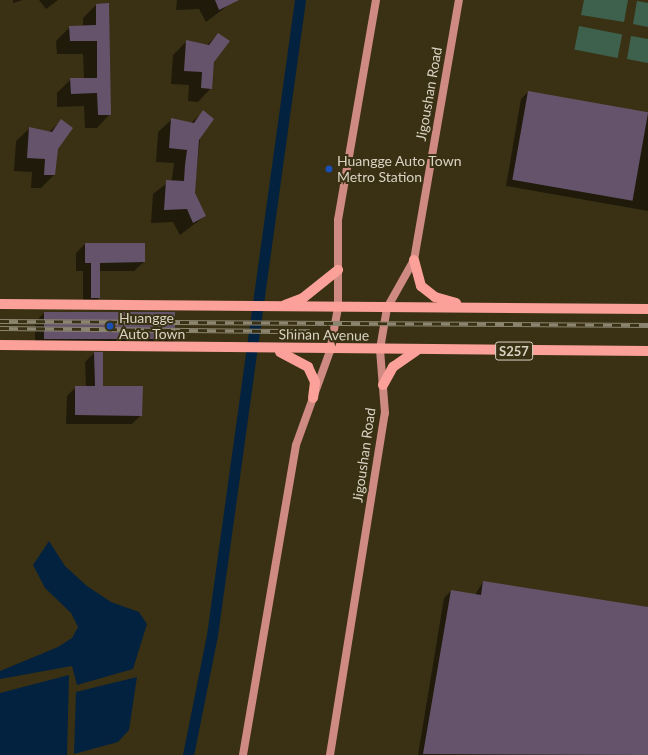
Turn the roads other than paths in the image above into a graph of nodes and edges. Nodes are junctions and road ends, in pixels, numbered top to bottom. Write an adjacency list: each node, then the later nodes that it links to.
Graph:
1 (376, 0): 4 (main road)
2 (459, 0): 3 (main road, Jigoushan Road)
3 (414, 260): 6 (main road); 9 (main road, Jigoushan Road)
4 (338, 270): 7 (main road); 8 (main road)
5 (0, 304): 7 (main road, Shinan Avenue)
6 (470, 306): 9 (main road, Shinan Avenue); 10 (main road, Shinan Avenue)
7 (273, 307): 8 (main road, Shinan Avenue)
8 (338, 308): 9 (main road, Shinan Avenue); 14 (main road)
9 (387, 308): 13 (main road, Jigoushan Road)
10 (648, 309)
11 (0, 345): 12 (main road, Shinan Avenue / S257)
12 (269, 348): 14 (main road, Shinan Avenue / S257); 18 (main road)
13 (380, 349): 14 (main road, Shinan Avenue / S257); 15 (main road, Shinan Avenue / S257); 17 (main road, Jigoushan Road)
14 (330, 350): 18 (main road)
15 (418, 350): 16 (main road, Shinan Avenue / S257); 17 (main road)
16 (648, 351)
17 (383, 385): 20 (main road, Jigoushan Road)
18 (313, 398): 19 (main road)
19 (243, 755)
20 (330, 755)

